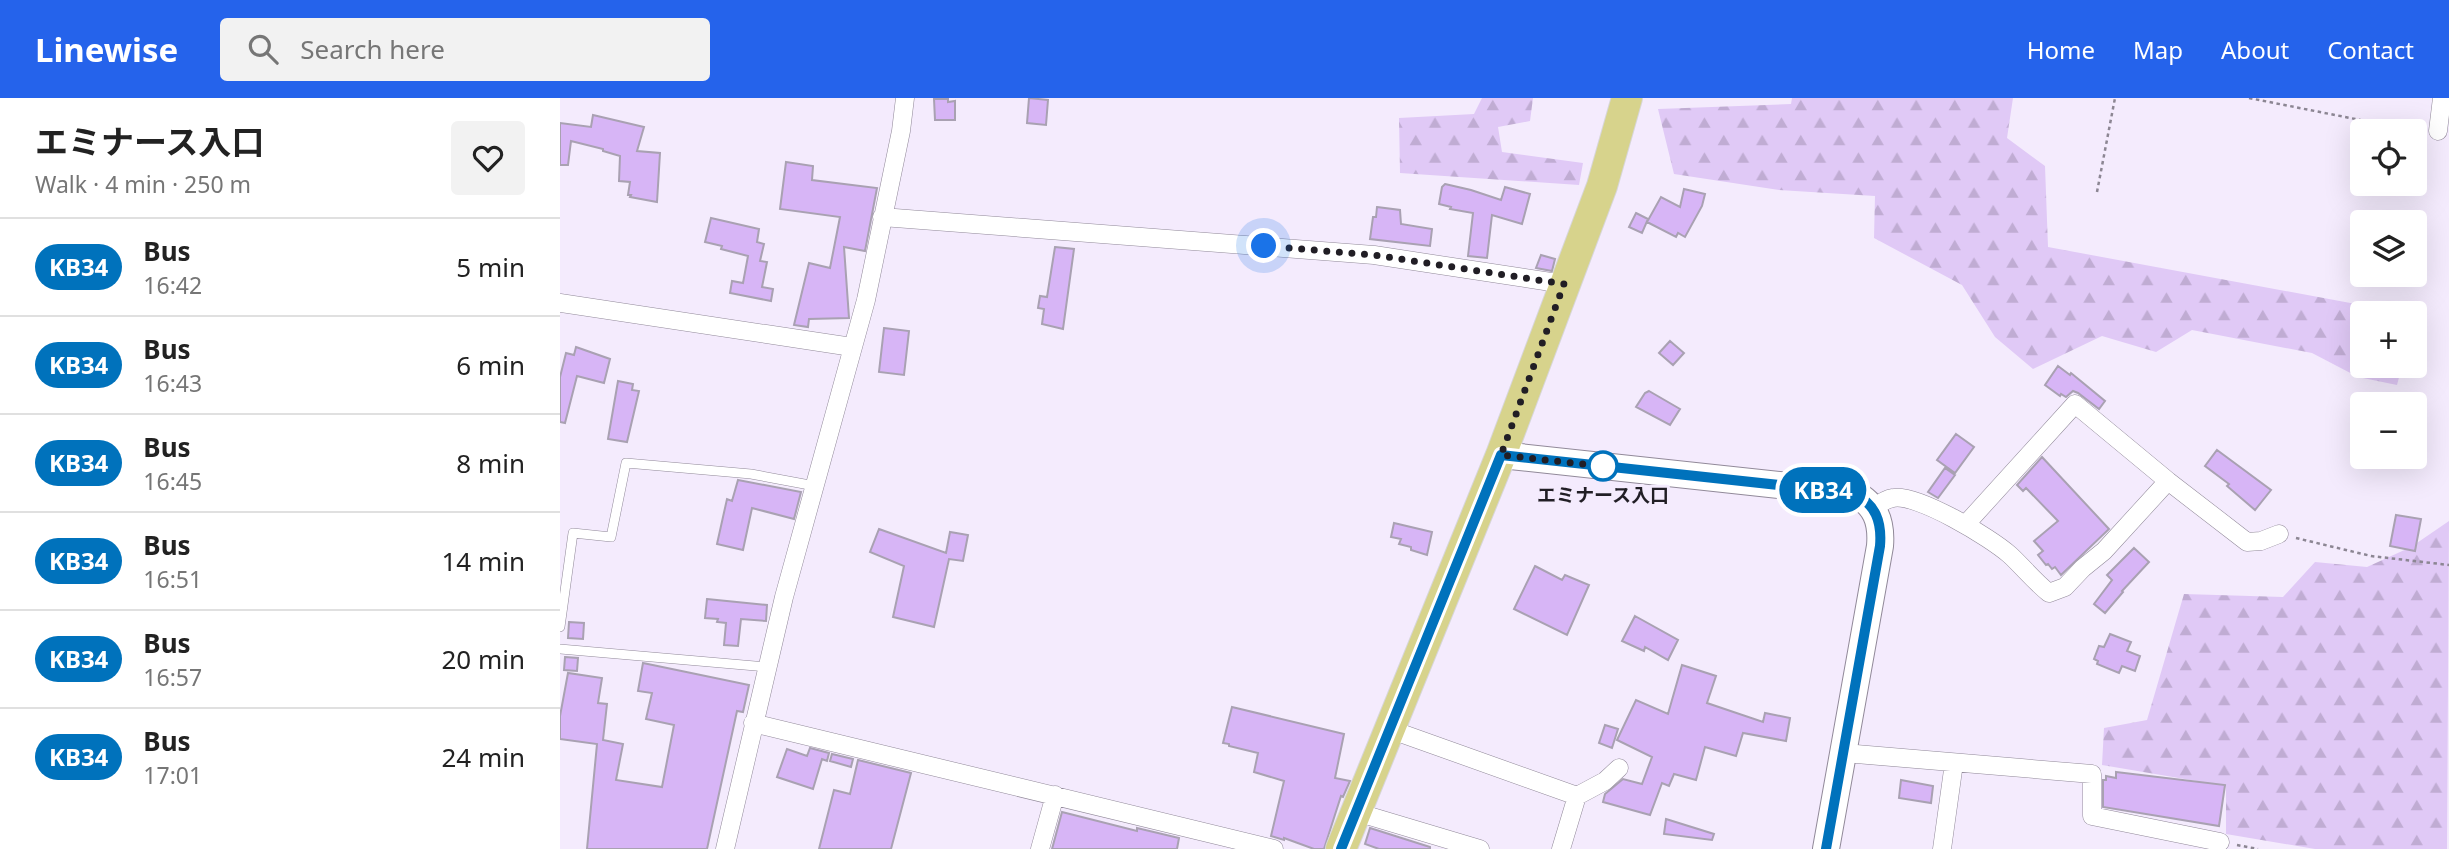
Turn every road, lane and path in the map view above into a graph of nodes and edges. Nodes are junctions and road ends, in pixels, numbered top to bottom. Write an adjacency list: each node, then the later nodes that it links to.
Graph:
1 (905, 98): 8 (street)
2 (1628, 98): 9 (main road)
3 (2115, 98): 7 (path)
4 (2249, 98): 6 (path)
5 (2442, 98): 6 (street)
6 (2438, 131)
7 (2097, 192)
8 (882, 217): 9 (street); 11 (street)
9 (1564, 284): 12 (main road)
10 (560, 303): 11 (street)
11 (852, 347): 14 (street)
12 (1501, 455): 15 (street); 23 (main road)
13 (2168, 481): 16 (street); 16 (street); 17 (street)
14 (815, 486): 19 (lane); 21 (street)
15 (1874, 508): 16 (street); 24 (street)
16 (1966, 524)
17 (2279, 534): 18 (path)
18 (2449, 565)
19 (560, 627)
20 (560, 649): 21 (lane)
21 (767, 667): 22 (street)
22 (753, 723): 27 (street); 31 (street)
23 (1389, 729): 28 (street); 29 (main road)
24 (1844, 754): 25 (street); 37 (street)
25 (1954, 763): 30 (street); 38 (street)
26 (1619, 768): 28 (street)
27 (1055, 795): 32 (street); 33 (street)
28 (1577, 796): 36 (street)
29 (1356, 812): 34 (main road); 35 (street)
30 (2220, 842): 39 (path)
31 (725, 849)
32 (1040, 849)
33 (1274, 849)
34 (1341, 849)
35 (1480, 849)
36 (1561, 849)
37 (1826, 849)
38 (1942, 849)
39 (2258, 849)

